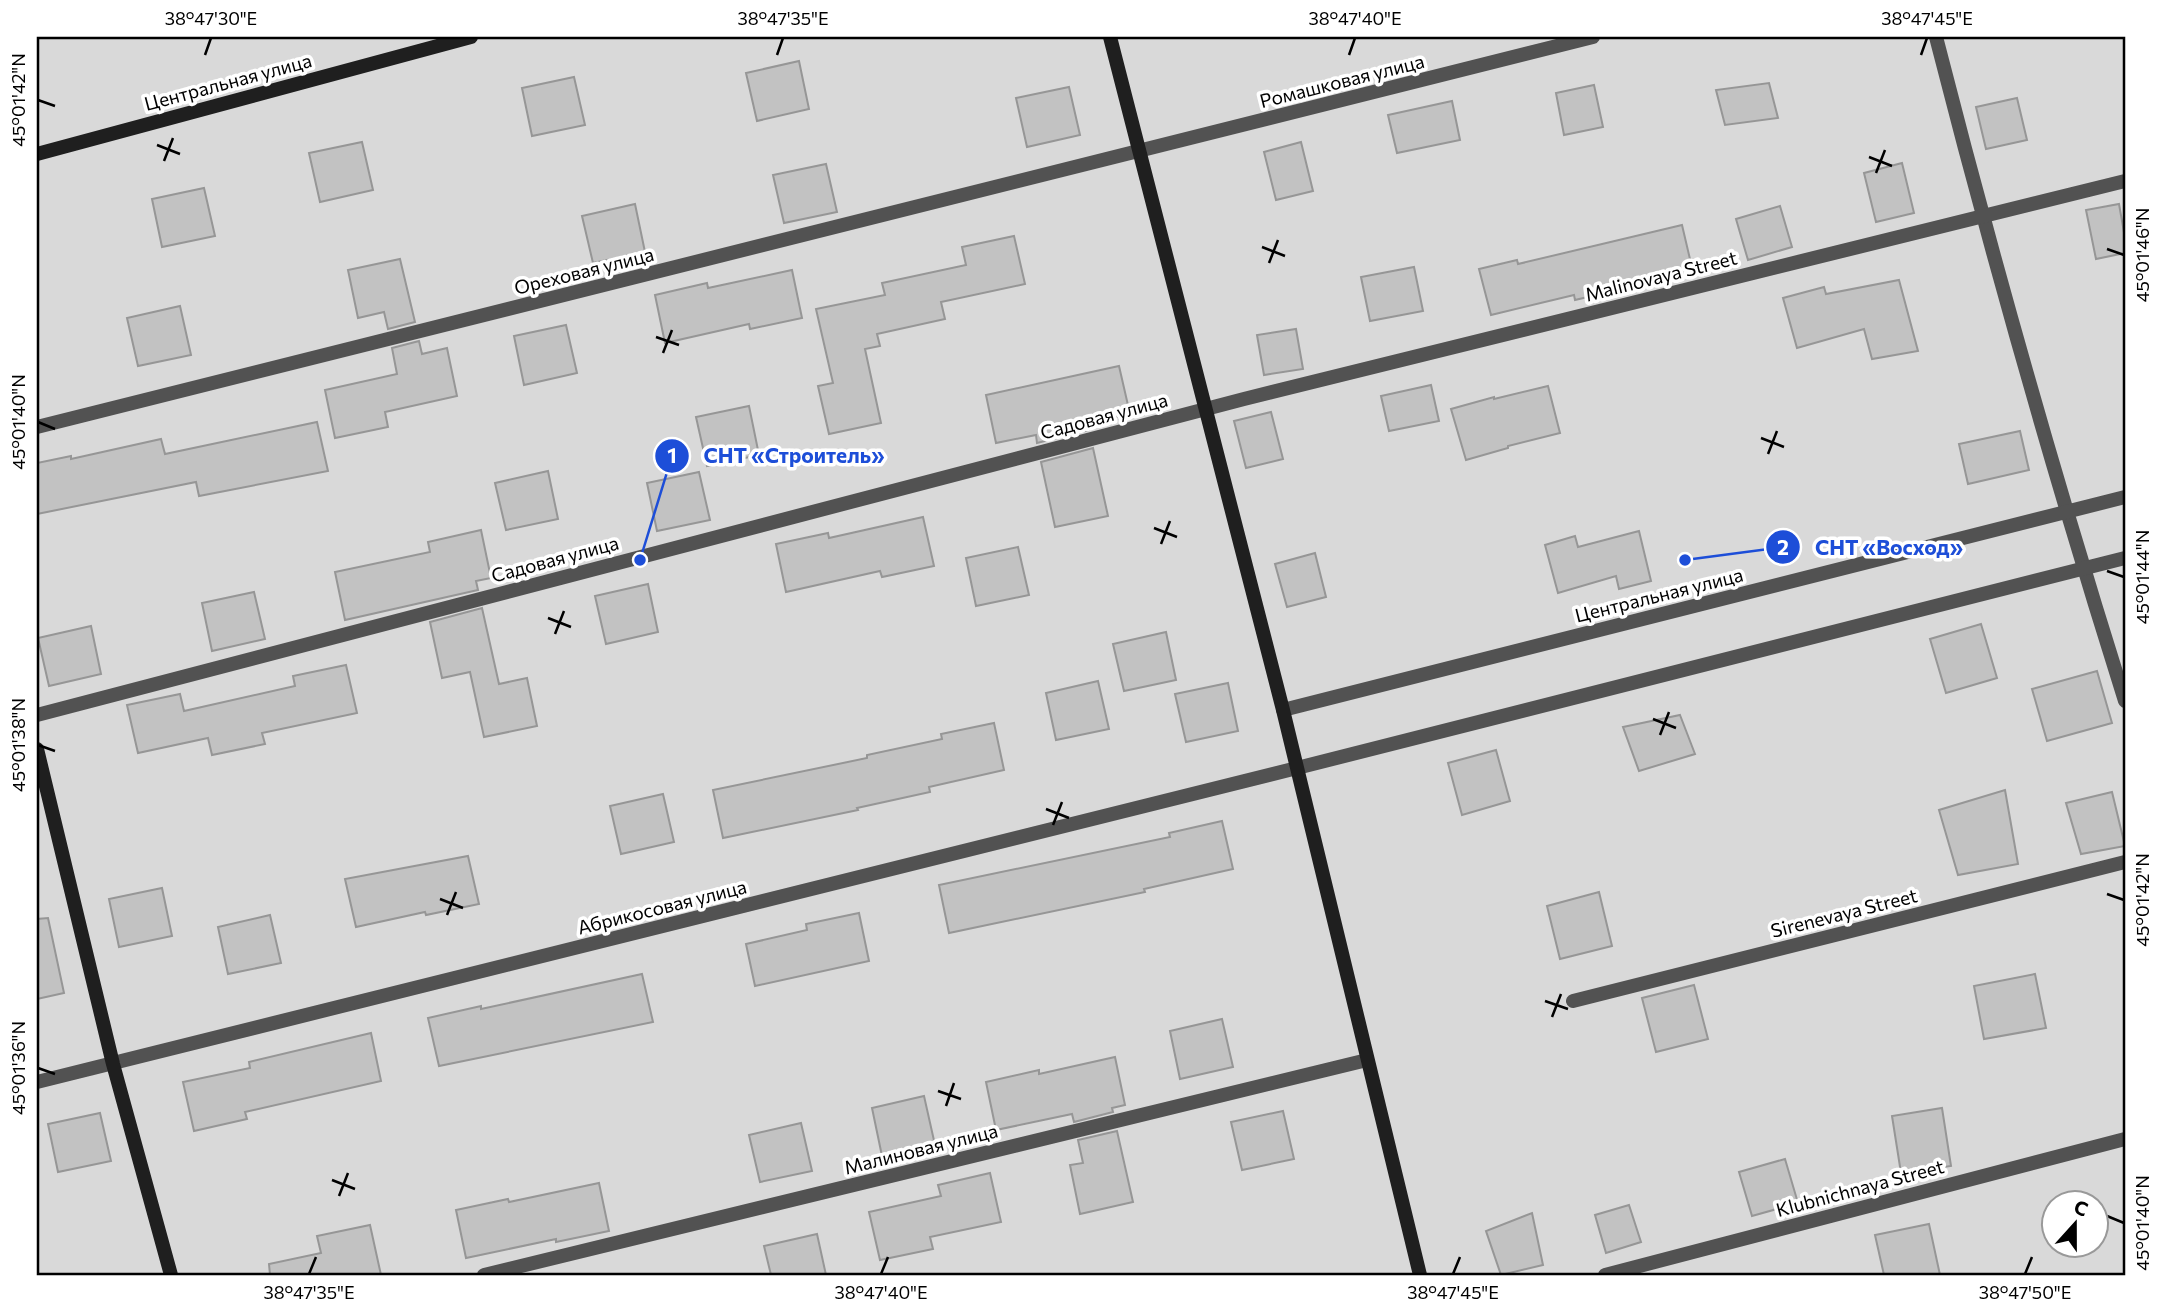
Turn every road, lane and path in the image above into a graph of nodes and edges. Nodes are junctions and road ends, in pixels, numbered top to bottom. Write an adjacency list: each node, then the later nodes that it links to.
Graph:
1 (471, 37): 6 (street, Центральная улица)
2 (1110, 37): 5 (street)
3 (1593, 37): 5 (street, Ромашковая улица)
4 (1936, 37): 8 (street)
5 (1141, 151): 9 (street); 10 (street, Ореховая улица)
6 (37, 154)
7 (2125, 181): 8 (street, Malinovaya Street)
8 (1981, 216): 9 (street, Malinovaya Street); 12 (street)
9 (1206, 409): 16 (street); 17 (street, Садовая улица)
10 (37, 427)
11 (2125, 497): 12 (street, Центральная улица)
12 (2067, 512): 14 (street); 16 (street, Центральная улица)
13 (2125, 558): 14 (street)
14 (2084, 569): 15 (street); 19 (street)
15 (2125, 702)
16 (1283, 710): 19 (street)
17 (37, 715)
18 (37, 750): 23 (street)
19 (1297, 768): 22 (street); 23 (street, Абрикосовая улица)
20 (2125, 862): 21 (street, Sirenevaya Street)
21 (1573, 1001)
22 (1367, 1060): 27 (street, Малиновая улица); 28 (street)
23 (113, 1064): 24 (street, Абрикосовая улица); 26 (street)
24 (37, 1082)
25 (2125, 1139): 29 (street, Klubnichnaya Street)
26 (171, 1275)
27 (484, 1275)
28 (1420, 1275)
29 (1605, 1275)

